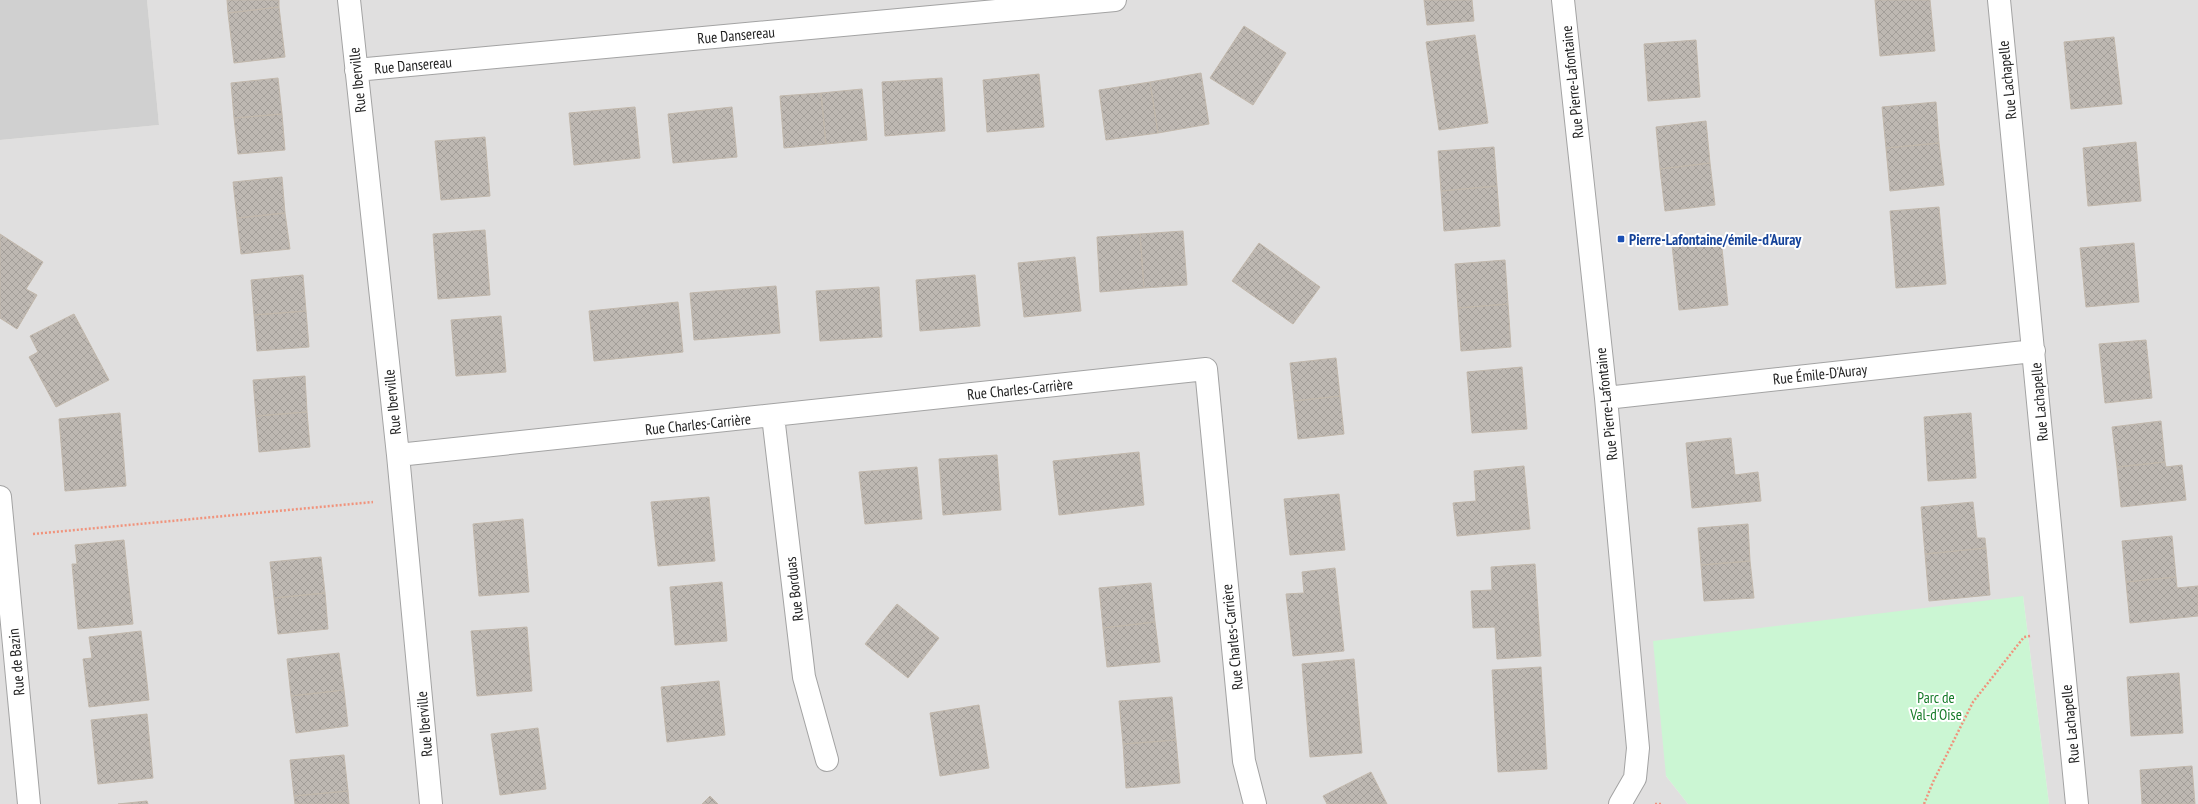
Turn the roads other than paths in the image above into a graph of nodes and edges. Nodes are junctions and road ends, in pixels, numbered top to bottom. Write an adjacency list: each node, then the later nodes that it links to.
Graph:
1 (349, 0): 5 (street, Rue Iberville)
2 (1115, 0): 5 (street, Rue Dansereau)
3 (1563, 0): 7 (street, Rue Pierre-Lafontaine)
4 (1999, 0): 6 (street, Rue Lachapelle)
5 (356, 70): 9 (street, Rue Iberville)
6 (2034, 351): 7 (street, Rue Émile-D'Auray); 16 (street, Rue Lachapelle)
7 (1606, 398): 15 (street, Rue Pierre-Lafontaine)
8 (773, 416): 9 (street, Rue Charles-Carrière); 11 (street, Rue Borduas); 14 (street, Rue Charles-Carrière)
9 (398, 455): 13 (street, Rue Iberville)
10 (0, 497): 12 (street, Rue de Bazin)
11 (827, 760)
12 (29, 804)
13 (431, 804)
14 (1255, 804)
15 (1620, 804)
16 (2077, 804)

